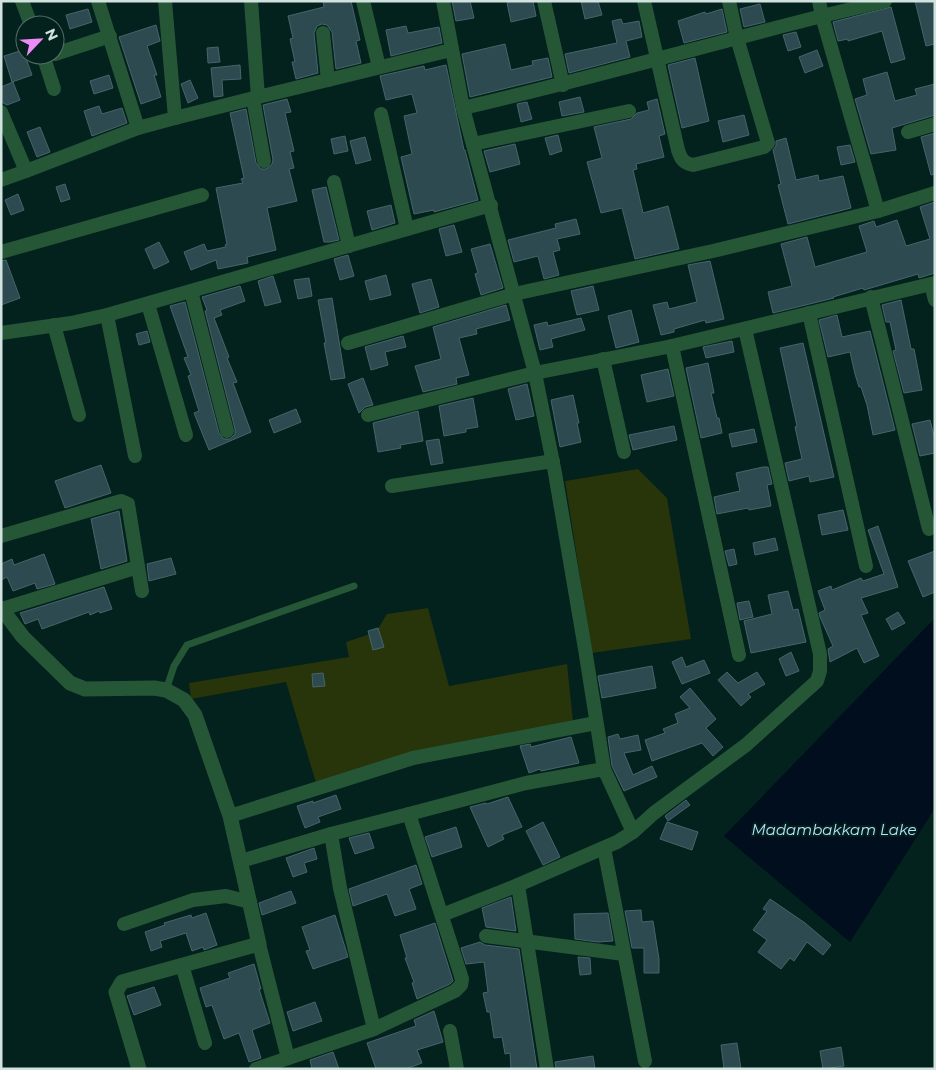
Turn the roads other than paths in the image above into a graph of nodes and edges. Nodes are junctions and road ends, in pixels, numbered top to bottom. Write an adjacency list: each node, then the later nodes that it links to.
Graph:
1 (22, 1): 12 (street)
2 (98, 1): 15 (street)
3 (165, 1): 30 (street)
4 (251, 1): 25 (street)
5 (363, 1): 21 (street)
6 (443, 1): 17 (street)
7 (544, 1): 23 (street)
8 (644, 1): 19 (street)
9 (729, 1): 16 (street)
10 (819, 1): 13 (street)
11 (885, 1): 13 (street)
12 (27, 15)
13 (822, 16): 16 (street); 42 (street)
14 (323, 33): 22 (street)
15 (110, 36): 18 (street); 32 (street)
16 (738, 38): 19 (street); 19 (street)
17 (451, 50): 21 (street); 26 (street)
18 (65, 51)
19 (657, 59): 23 (street)
20 (50, 65): 24 (street)
21 (379, 68): 22 (street)
22 (328, 80): 25 (street)
23 (563, 85): 26 (street)
24 (54, 89)
25 (256, 97): 30 (street); 35 (street)
26 (463, 108): 34 (street)
27 (629, 111): 34 (street)
28 (1, 112): 36 (street)
29 (381, 114): 43 (street)
30 (175, 118): 32 (street)
31 (935, 124): 33 (street)
32 (138, 128): 36 (street)
33 (908, 132)
34 (474, 144): 41 (street)
35 (264, 161)
36 (26, 171): 37 (street)
37 (1, 180)
38 (334, 182): 44 (street)
39 (935, 193): 42 (street)
40 (202, 195): 45 (street)
41 (491, 206): 43 (street); 48 (street)
42 (878, 211): 48 (street)
43 (407, 230): 44 (street)
44 (349, 246): 47 (street)
45 (1, 252)
46 (933, 284): 49 (street); 50 (street)
47 (191, 291): 51 (street); 63 (street)
48 (514, 294): 57 (street); 60 (street)
49 (871, 298): 52 (street); 69 (street)
50 (935, 300)
51 (148, 304): 53 (street); 64 (street)
52 (809, 313): 55 (street); 71 (street)
53 (107, 315): 54 (street); 66 (street)
54 (54, 325): 56 (street); 61 (street)
55 (745, 329): 58 (street); 82 (street)
56 (1, 333)
57 (348, 343)
58 (672, 346): 59 (street); 76 (street)
59 (603, 359): 60 (street); 65 (street)
60 (535, 373): 62 (street); 67 (street)
61 (80, 415)
62 (368, 415)
63 (227, 431)
64 (186, 435)
65 (624, 452)
66 (136, 456)
67 (553, 461): 68 (street); 78 (street)
68 (392, 486)
69 (929, 530)
70 (1, 536): 72 (street)
71 (866, 566)
72 (138, 567): 74 (street); 75 (street)
73 (354, 586): 77 (lane)
74 (142, 591)
75 (1, 609): 77 (street)
76 (740, 655)
77 (166, 690): 81 (street)
78 (596, 723): 79 (street); 81 (street)
79 (604, 769): 80 (street); 82 (street)
80 (409, 814): 83 (street); 88 (street)
81 (230, 816): 85 (street)
82 (633, 832): 84 (street)
83 (331, 834): 85 (street); 95 (street)
84 (604, 848): 86 (street); 93 (street)
85 (241, 861): 87 (street)
86 (518, 885): 88 (street); 91 (street)
87 (250, 902): 89 (street); 92 (street)
88 (442, 915): 95 (street)
89 (124, 924)
90 (486, 936): 91 (street)
91 (527, 941): 93 (street); 103 (street)
92 (259, 944): 94 (street); 98 (street)
93 (624, 954): 99 (street)
94 (182, 966): 97 (street); 100 (street)
95 (374, 1030): 98 (street)
96 (450, 1031): 102 (street)
97 (205, 1043)
98 (288, 1058): 101 (street)
99 (645, 1061)
100 (139, 1069)
101 (256, 1069)
102 (457, 1069)
103 (547, 1069)

